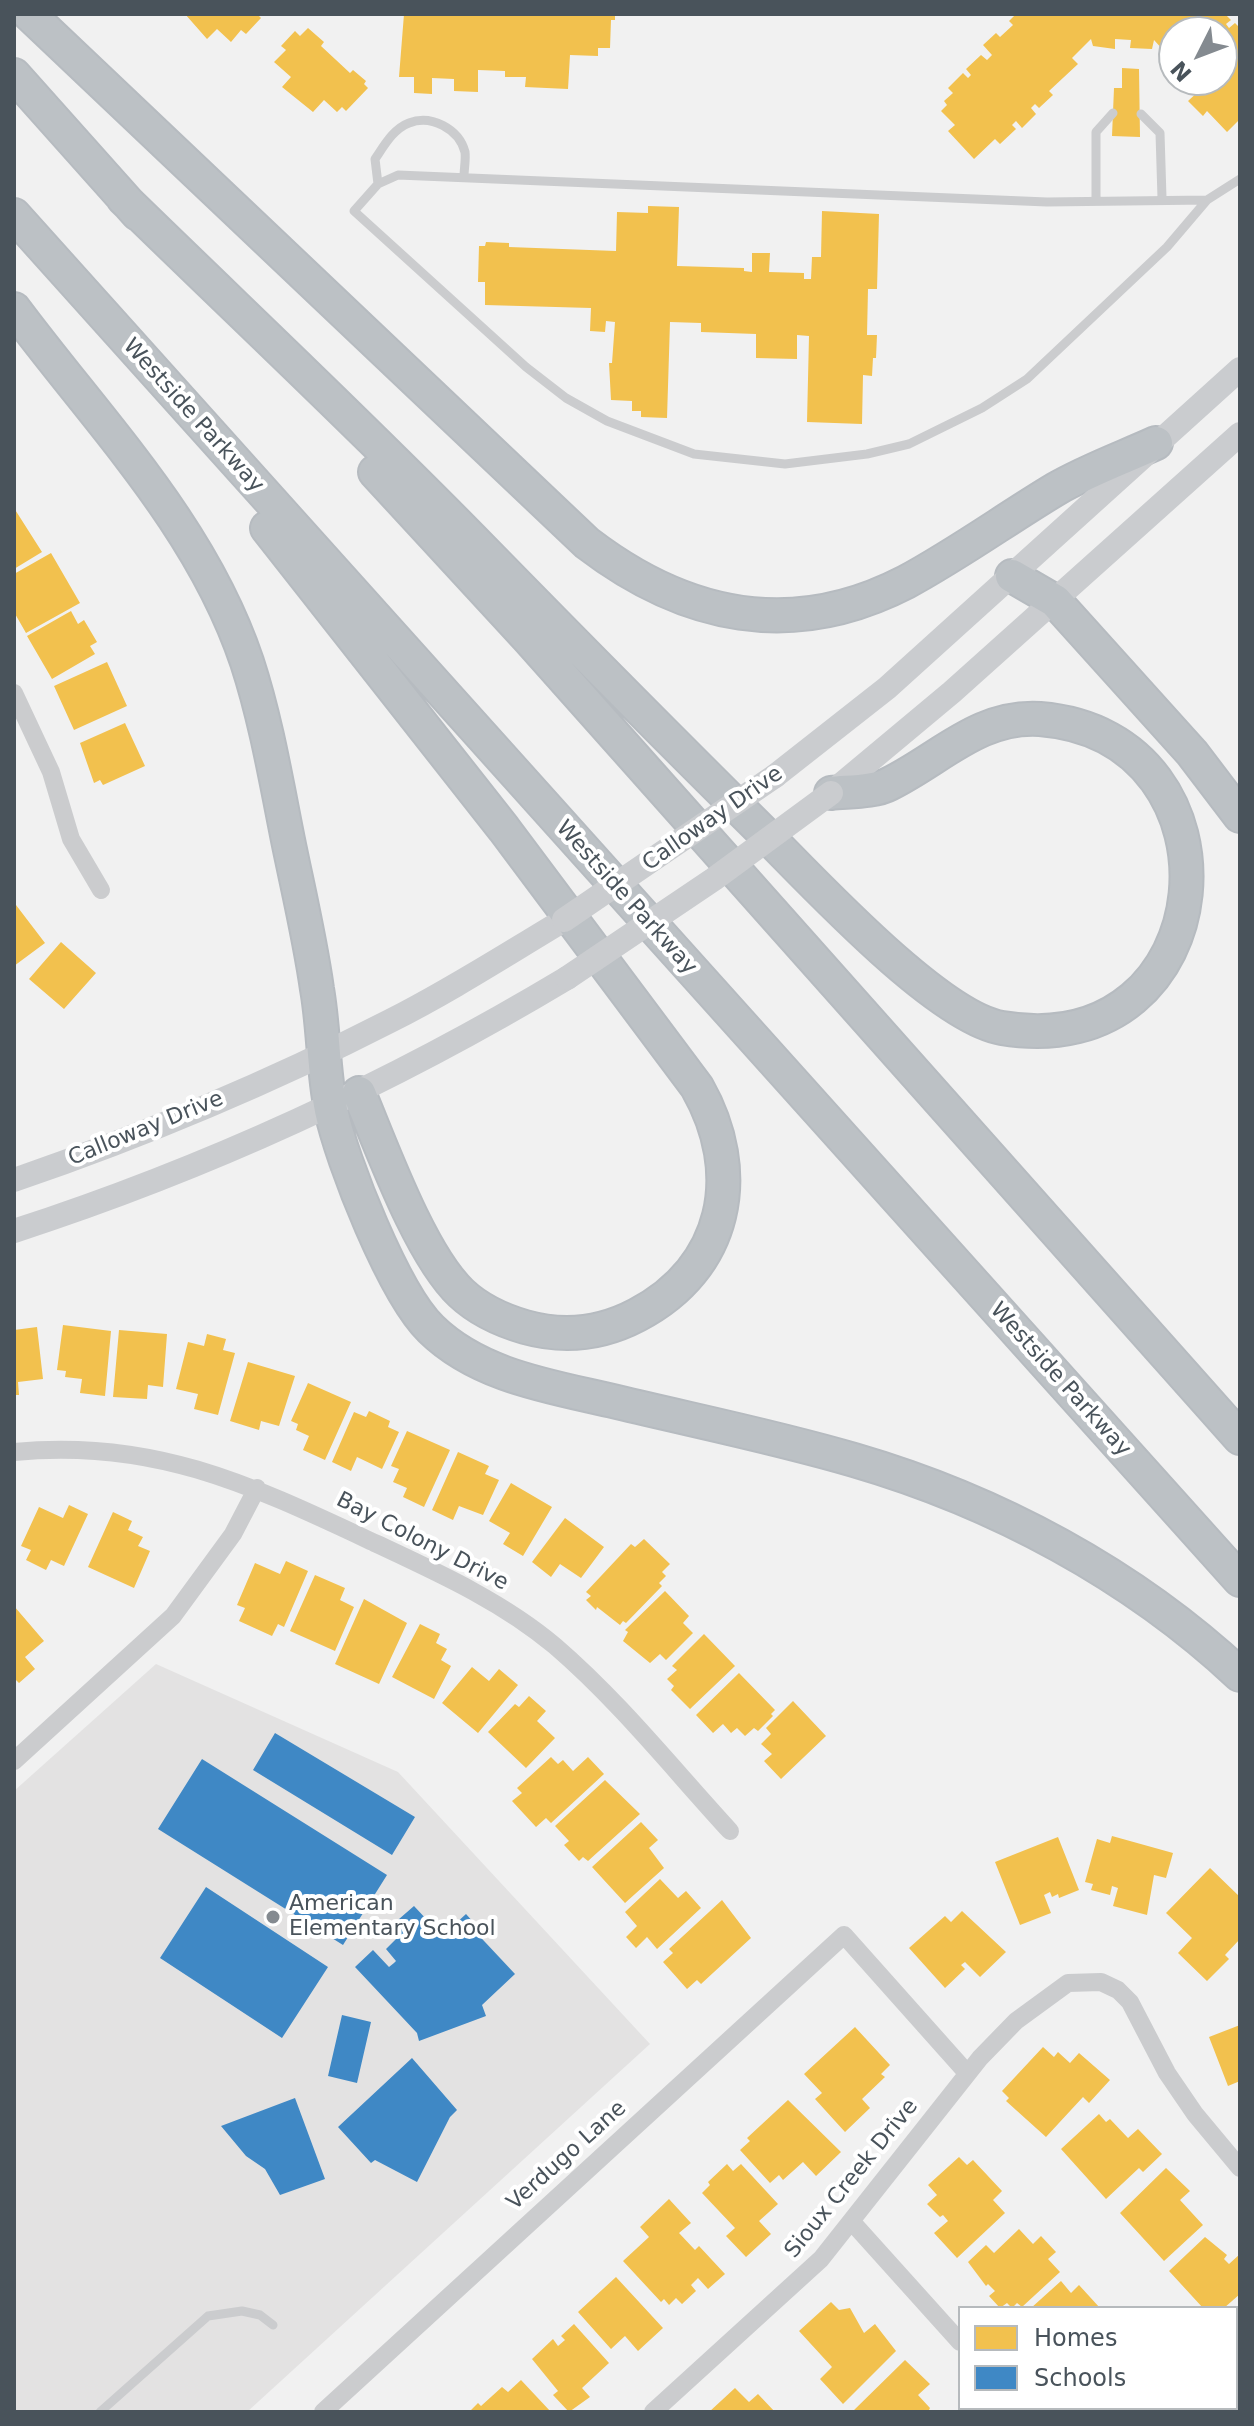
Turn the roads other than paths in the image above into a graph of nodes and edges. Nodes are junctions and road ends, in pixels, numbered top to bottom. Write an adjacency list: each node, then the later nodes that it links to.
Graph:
1 (29, 14): 17 (highway)
2 (14, 75): 8 (highway)
3 (1113, 113): 10 (lane)
4 (1141, 114): 9 (lane)
5 (464, 177): 7 (lane); 7 (lane); 10 (lane)
6 (1240, 179): 11 (lane)
7 (378, 184): 11 (lane)
8 (123, 198): 21 (highway); 28 (highway)
9 (1162, 198): 10 (lane); 11 (lane)
10 (1096, 200)
11 (1207, 200)
12 (14, 215): 13 (highway, Westside Parkway)
13 (84, 296): 25 (highway); 31 (highway, Westside Parkway)
14 (14, 309): 24 (highway)
15 (1240, 369): 17 (main road, Calloway Drive)
16 (1240, 434): 19 (main road)
17 (1156, 443): 18 (main road, Calloway Drive)
18 (1012, 576): 19 (highway); 24 (main road, Calloway Drive, bridge)
19 (1055, 601): 21 (main road); 22 (highway)
20 (14, 693): 23 (street)
21 (831, 793): 25 (main road, bridge)
22 (1240, 816)
23 (101, 890)
24 (324, 1054): 25 (highway); 26 (main road, Calloway Drive)
25 (345, 1100): 27 (main road); 32 (highway)
26 (14, 1180)
27 (14, 1231)
28 (1240, 1438)
29 (14, 1452): 30 (street, Bay Colony Drive)
30 (257, 1488): 33 (street); 34 (street, Bay Colony Drive)
31 (1240, 1580)
32 (1240, 1675)
33 (14, 1761)
34 (730, 1831)
35 (967, 2073): 36 (street, Sioux Creek Drive); 37 (street, Sioux Creek Drive); 41 (street, Verdugo Lane)
36 (1240, 2168)
37 (852, 2222): 39 (street); 42 (street, Sioux Creek Drive)
38 (273, 2325): 40 (lane)
39 (958, 2340)
40 (100, 2412)
41 (323, 2412)
42 (653, 2412)

